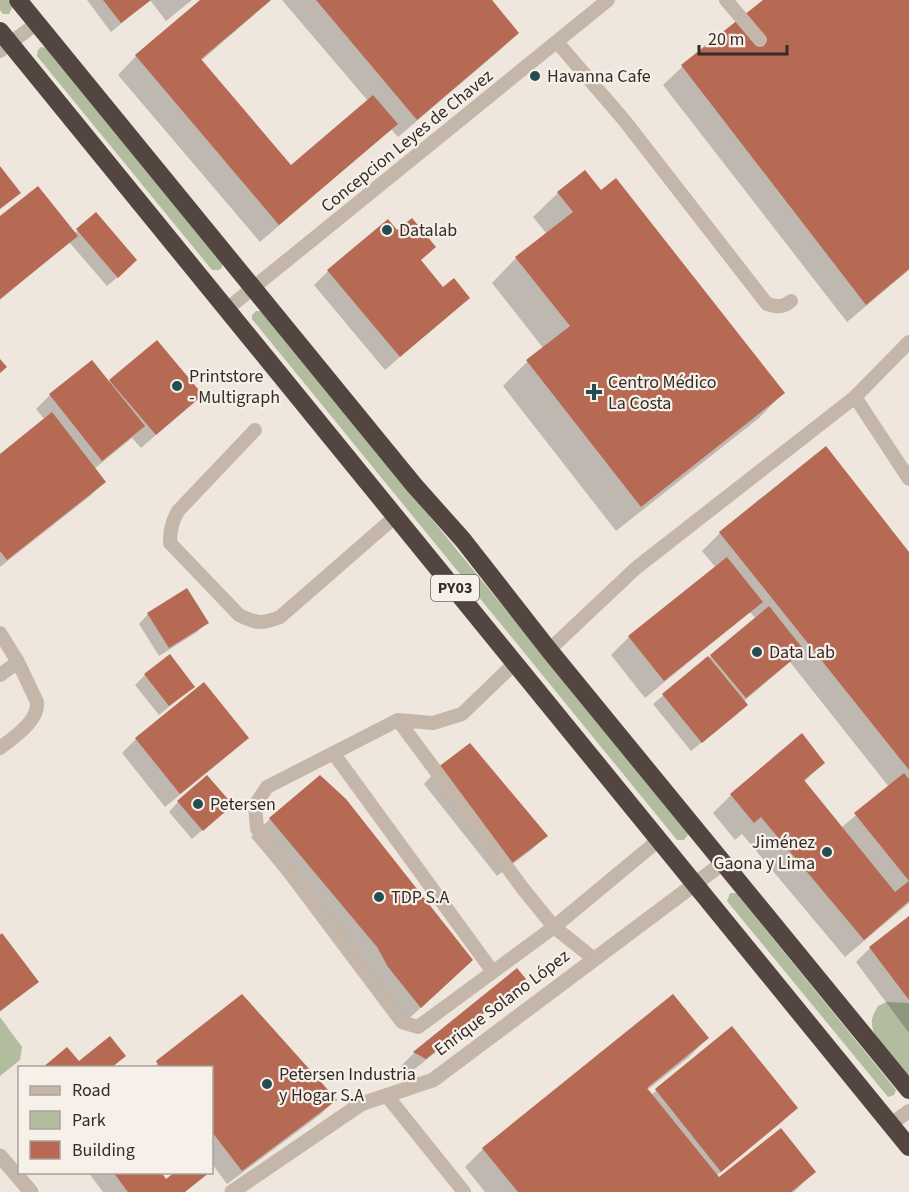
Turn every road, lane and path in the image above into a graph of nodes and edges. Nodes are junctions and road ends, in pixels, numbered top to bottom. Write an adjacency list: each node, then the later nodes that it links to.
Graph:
1 (18, 0): 4 (highway, PY03)
2 (608, 0): 7 (lane, Concepcion Leyes de Chavez)
3 (726, 0): 5 (lane)
4 (37, 23): 6 (lane); 8 (highway, PY03)
5 (760, 40)
6 (3, 42): 10 (highway, PY03)
7 (557, 42): 8 (lane, Concepcion Leyes de Chavez); 9 (lane)
8 (253, 288): 10 (lane, Concepcion Leyes de Chavez); 17 (highway, PY03)
9 (791, 301)
10 (227, 309): 15 (highway, PY03)
11 (909, 342): 12 (lane)
12 (855, 397): 14 (lane); 17 (lane)
13 (255, 430): 15 (lane)
14 (909, 479)
15 (396, 516): 19 (highway, PY03)
16 (0, 633): 18 (lane)
17 (549, 650): 25 (highway, PY03)
18 (18, 662): 20 (lane); 22 (lane)
19 (516, 662): 21 (lane); 24 (highway, PY03)
20 (0, 675)
21 (398, 720): 23 (lane); 27 (lane)
22 (0, 748)
23 (334, 754): 29 (lane); 29 (lane)
24 (660, 839): 26 (highway, PY03); 27 (lane)
25 (723, 863): 26 (street, Enrique Solano López); 30 (highway, PY03)
26 (695, 883): 28 (street, Enrique Solano López); 33 (highway, PY03)
27 (554, 927): 28 (lane); 29 (lane)
28 (593, 958): 31 (street, Enrique Solano López)
29 (493, 972)
30 (909, 1090)
31 (387, 1096): 37 (street, Enrique Solano López); 38 (lane)
32 (909, 1111): 33 (lane)
33 (891, 1124): 34 (highway, PY03)
34 (909, 1147)
35 (0, 1156): 36 (street)
36 (31, 1192)
37 (232, 1192)
38 (465, 1192)

